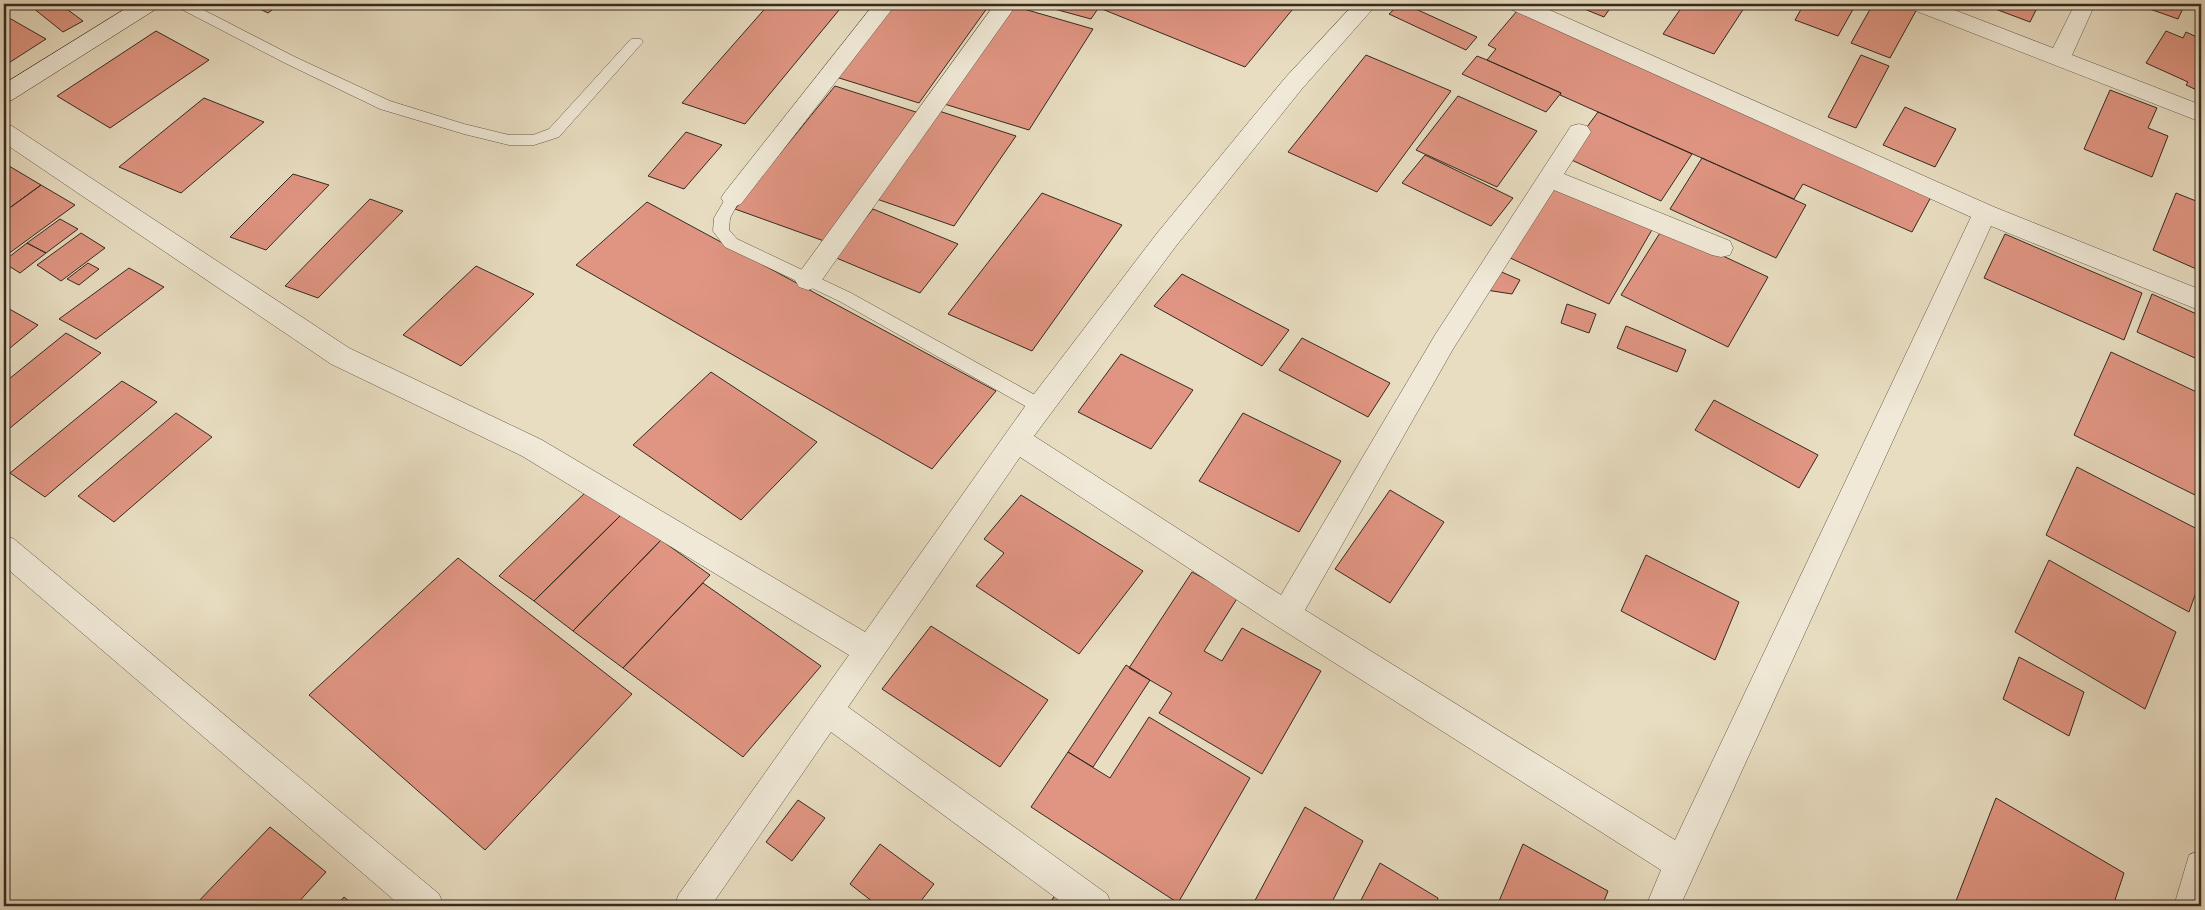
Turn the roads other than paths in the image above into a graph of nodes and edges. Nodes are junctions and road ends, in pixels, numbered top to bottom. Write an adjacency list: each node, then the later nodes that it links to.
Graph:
1 (148, 4): 11 (street)
2 (182, 4): 9 (lane)
3 (885, 4): 16 (street)
4 (1006, 4): 19 (street)
5 (1366, 4): 21 (street)
6 (1518, 4): 17 (street)
7 (1919, 4): 10 (street)
8 (2086, 4): 10 (street)
9 (636, 42)
10 (2059, 59): 12 (street)
11 (4, 94)
12 (2201, 114)
13 (4, 132): 25 (street)
14 (1579, 132): 15 (street)
15 (1549, 178): 18 (street); 24 (street)
16 (734, 198): 19 (lane)
17 (1985, 213): 20 (street); 27 (street)
18 (1721, 248)
19 (808, 280): 21 (lane)
20 (2201, 301)
21 (1040, 406): 22 (street)
22 (1017, 440): 24 (street); 25 (street)
23 (4, 548): 29 (street)
24 (1286, 615): 27 (street)
25 (870, 651): 26 (street)
26 (828, 711): 30 (street); 31 (street)
27 (1681, 863): 32 (street)
28 (2201, 867): 33 (street)
29 (427, 906)
30 (691, 906)
31 (1096, 906)
32 (1663, 906)
33 (2191, 906)

